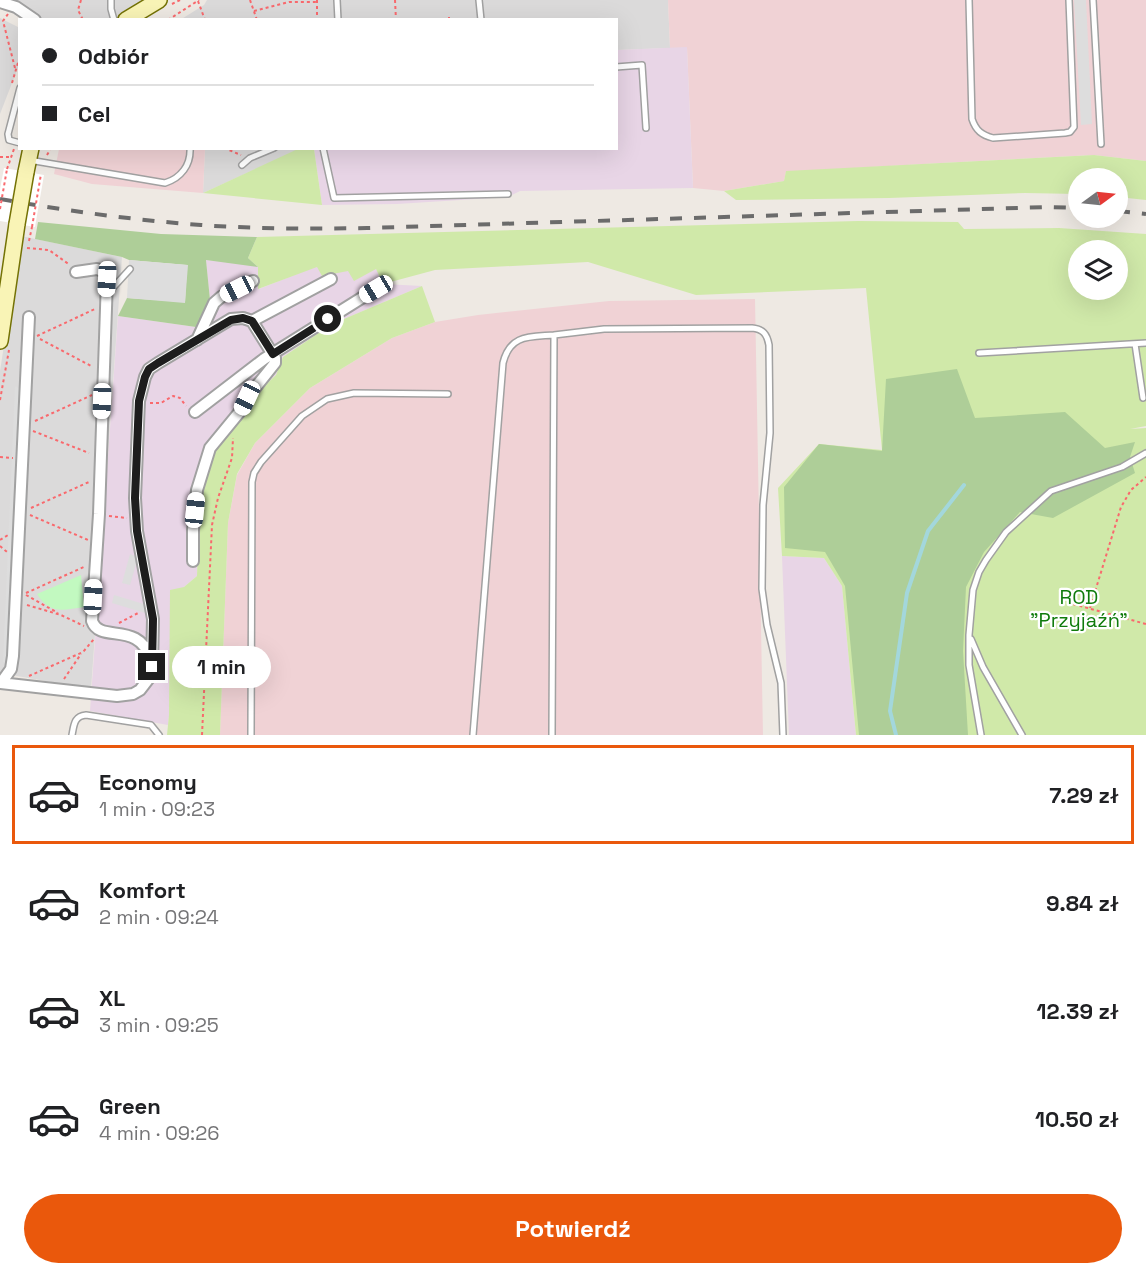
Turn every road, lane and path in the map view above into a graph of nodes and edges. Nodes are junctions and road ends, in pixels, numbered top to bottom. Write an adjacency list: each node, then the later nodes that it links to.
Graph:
1 (81, 0): 16 (path)
2 (111, 0): 17 (lane)
3 (159, 0): 18 (street)
4 (198, 0): 19 (path); 20 (path)
5 (250, 0): 14 (path)
6 (336, 0): 23 (lane)
7 (395, 0): 24 (path)
8 (479, 0): 25 (lane)
9 (969, 0): 10 (lane)
10 (1069, 0)
11 (1093, 0): 31 (lane)
12 (316, 1): 14 (path); 22 (path)
13 (8, 5): 15 (street); 27 (path)
14 (254, 10): 21 (path)
15 (31, 18)
16 (82, 18)
17 (113, 18)
18 (129, 18)
19 (171, 18)
20 (204, 18)
21 (256, 18)
22 (316, 18)
23 (338, 18)
24 (396, 18)
25 (481, 18)
26 (618, 67): 29 (lane)
27 (16, 71)
28 (18, 96): 30 (lane)
29 (646, 129)
30 (18, 142)
31 (1101, 144)
32 (190, 150): 39 (lane)
33 (229, 150): 38 (path)
34 (269, 150): 38 (lane)
35 (323, 150): 42 (lane)
36 (0, 157): 37 (path)
37 (12, 157)
38 (250, 158): 40 (lane)
39 (32, 164): 44 (street, bridge); 44 (path, bridge)
40 (242, 165)
41 (7, 169): 43 (path, bridge)
42 (508, 194)
43 (0, 209)
44 (25, 225): 56 (street)
45 (27, 248): 47 (path)
46 (130, 269): 51 (lane)
47 (78, 272): 51 (street)
48 (331, 279): 53 (street)
49 (253, 281): 55 (street)
50 (376, 289): 60 (street)
51 (106, 299): 61 (street); 61 (path)
52 (29, 317): 68 (street)
53 (252, 321): 55 (street); 60 (street)
54 (554, 334): 96 (lane); 97 (lane); 98 (lane)
55 (197, 340): 81 (street)
56 (0, 341)
57 (1146, 343): 58 (lane)
58 (1135, 344): 59 (lane); 64 (lane)
59 (980, 353)
60 (273, 354): 66 (street); 67 (street)
61 (104, 372): 62 (street)
62 (103, 390): 68 (path); 70 (street)
63 (448, 394): 95 (lane)
64 (1143, 398)
65 (161, 403): 66 (path)
66 (195, 412)
67 (233, 420): 77 (street); 94 (path)
68 (23, 427): 70 (path); 73 (street)
69 (1146, 453): 86 (lane)
70 (100, 458): 71 (street)
71 (99, 477): 73 (path); 76 (street)
72 (1146, 477): 82 (path)
73 (20, 512): 76 (path); 80 (street)
74 (117, 517): 75 (path)
75 (128, 518)
76 (96, 544): 78 (street)
77 (193, 561)
78 (94, 563): 83 (path); 85 (street)
79 (1062, 601): 82 (path)
80 (16, 602): 83 (path); 89 (street)
81 (151, 606): 85 (path); 88 (street)
82 (1090, 609): 84 (path)
83 (61, 615): 85 (path)
84 (1146, 624)
85 (101, 631): 87 (path); 88 (street)
86 (969, 635): 99 (lane); 100 (lane)
87 (83, 652): 89 (path); 90 (path)
88 (152, 662): 90 (street)
89 (4, 684): 90 (street); 91 (lane)
90 (56, 689)
91 (0, 690)
92 (72, 735): 93 (lane)
93 (159, 735)
94 (202, 735)
95 (251, 735)
96 (473, 735)
97 (552, 735)
98 (783, 735)
99 (981, 735)
100 (1022, 735)

